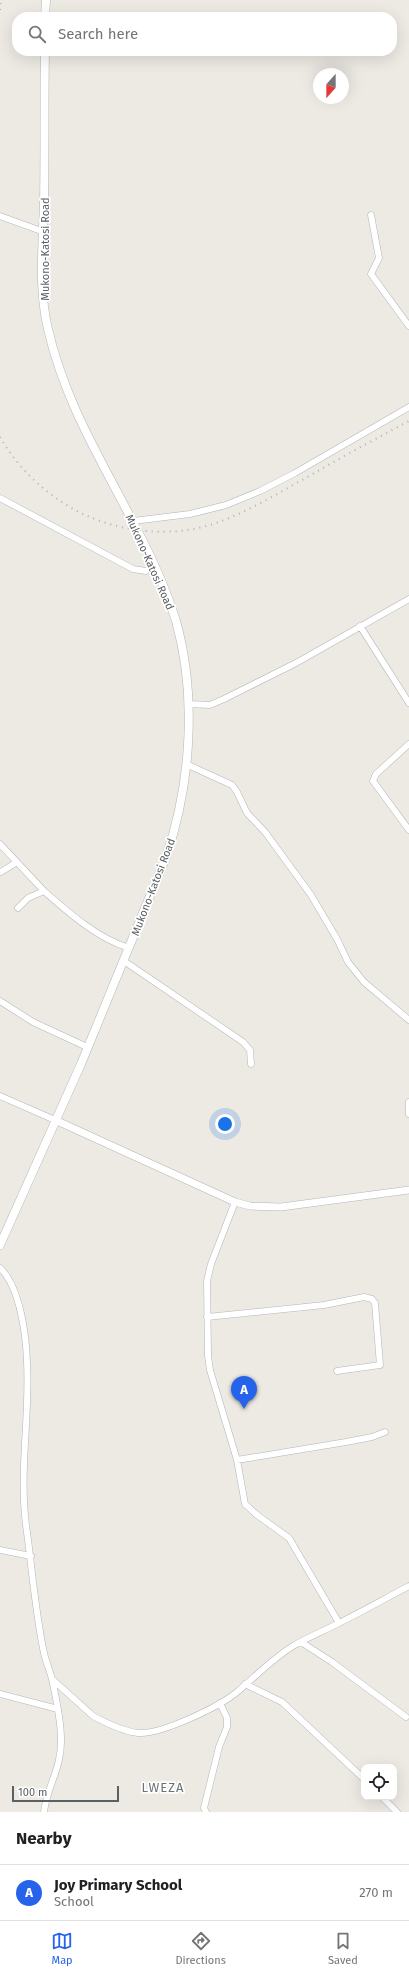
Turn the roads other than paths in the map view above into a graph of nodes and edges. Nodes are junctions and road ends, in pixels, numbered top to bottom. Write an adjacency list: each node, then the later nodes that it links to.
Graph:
1 (46, 0): 2 (main road)
2 (46, 12)
3 (45, 56): 6 (main road, Mukono-Katosi Road)
4 (371, 215): 7 (street)
5 (0, 216): 6 (street)
6 (44, 232): 10 (main road, Mukono-Katosi Road)
7 (409, 326)
8 (409, 407): 10 (street)
9 (0, 498): 11 (street)
10 (132, 521): 11 (main road, Mukono-Katosi Road)
11 (155, 567): 15 (main road, Mukono-Katosi Road)
12 (409, 599): 13 (street)
13 (360, 626): 14 (street); 15 (street)
14 (409, 703)
15 (188, 704): 17 (main road, Mukono-Katosi Road)
16 (409, 744): 18 (street)
17 (186, 764): 24 (main road, Mukono-Katosi Road); 27 (street)
18 (409, 830)
19 (0, 844): 20 (street)
20 (17, 862): 21 (street); 22 (street)
21 (1, 872)
22 (44, 891): 23 (street); 24 (street)
23 (18, 908)
24 (129, 948): 25 (main road, Mukono-Katosi Road)
25 (124, 961): 28 (main road, Mukono-Katosi Road); 29 (street)
26 (0, 1001): 28 (street)
27 (409, 1020)
28 (87, 1047): 33 (main road, Mukono-Katosi Road)
29 (251, 1064)
30 (0, 1096): 33 (street)
31 (409, 1102): 32 (street)
32 (409, 1114)
33 (55, 1120): 35 (street); 36 (main road, Mukono-Katosi Road)
34 (409, 1190): 35 (street)
35 (235, 1202): 38 (street)
36 (0, 1245)
37 (0, 1268): 43 (street)
38 (207, 1317): 39 (street); 41 (street)
39 (337, 1371)
40 (385, 1432): 41 (street)
41 (238, 1460): 45 (street)
42 (0, 1550): 43 (street)
43 (31, 1556): 47 (street)
44 (409, 1586): 45 (street)
45 (339, 1623): 46 (street)
46 (301, 1642): 48 (street); 52 (street)
47 (52, 1679): 50 (street); 51 (street)
48 (245, 1684): 50 (street); 53 (street)
49 (0, 1694): 51 (street)
50 (220, 1703): 56 (street)
51 (58, 1709): 55 (street)
52 (406, 1717)
53 (361, 1776)
54 (385, 1800): 57 (street)
55 (44, 1812)
56 (206, 1812)
57 (397, 1812)

